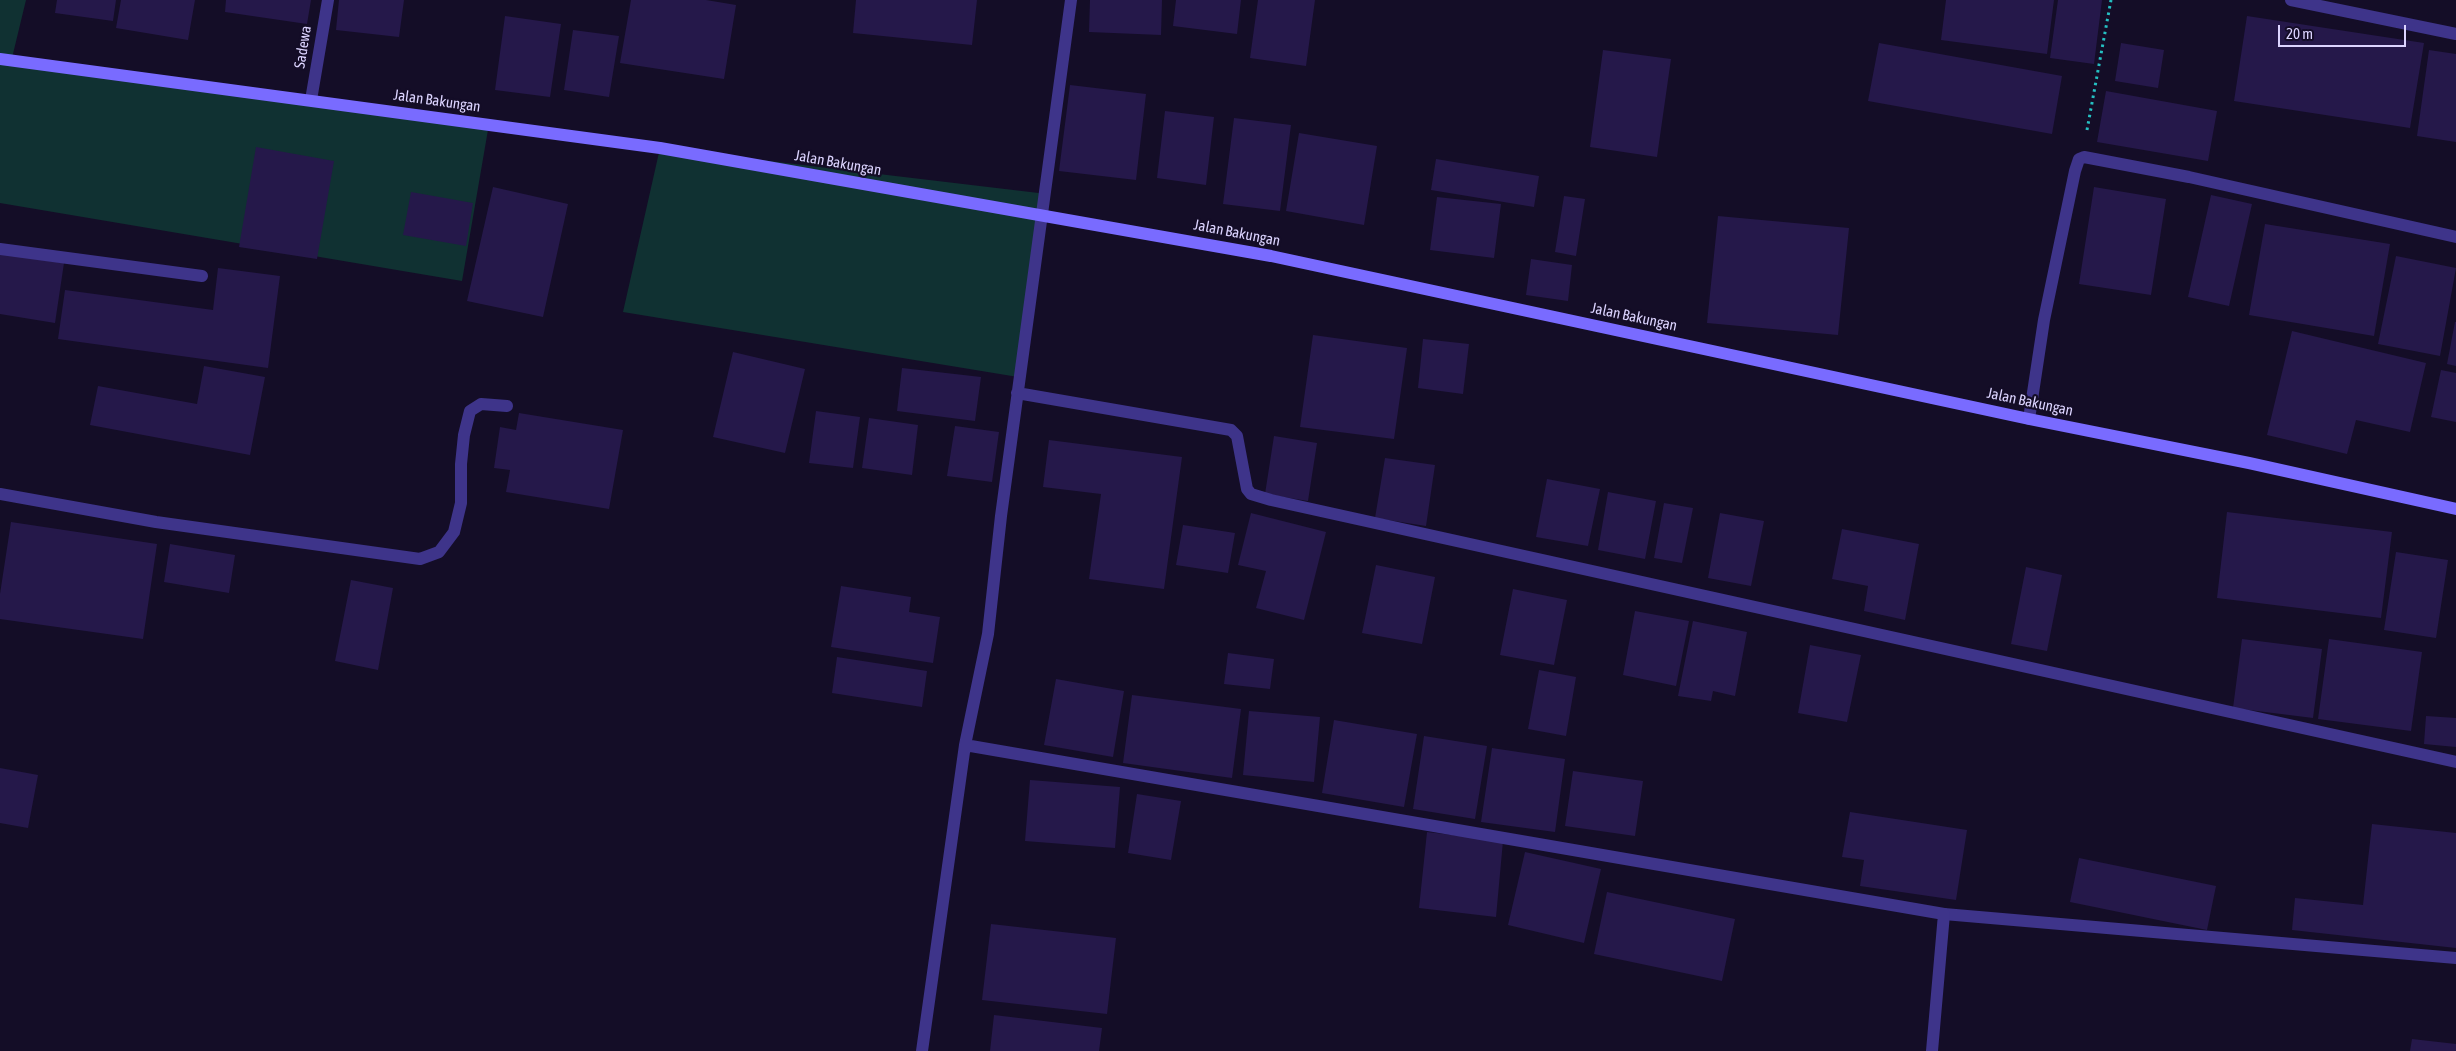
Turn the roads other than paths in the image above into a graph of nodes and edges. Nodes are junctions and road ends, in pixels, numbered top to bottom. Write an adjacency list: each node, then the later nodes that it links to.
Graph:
1 (328, 0): 6 (street, Sadewa)
2 (1071, 0): 7 (street)
3 (2291, 0): 4 (street)
4 (2456, 34)
5 (0, 59): 6 (street, Jalan Bakungan)
6 (311, 100): 7 (street, Jalan Bakungan)
7 (1042, 214): 11 (street); 13 (street, Jalan Bakungan)
8 (2456, 237): 13 (street)
9 (0, 249): 10 (street)
10 (202, 276)
11 (1017, 393): 16 (street); 17 (street)
12 (508, 406): 14 (street)
13 (2029, 419): 15 (street, Jalan Bakungan)
14 (0, 494)
15 (2456, 509)
16 (965, 745): 18 (street); 20 (street)
17 (2456, 762)
18 (1944, 914): 19 (street); 21 (street)
19 (2456, 958)
20 (922, 1051)
21 (1932, 1051)

